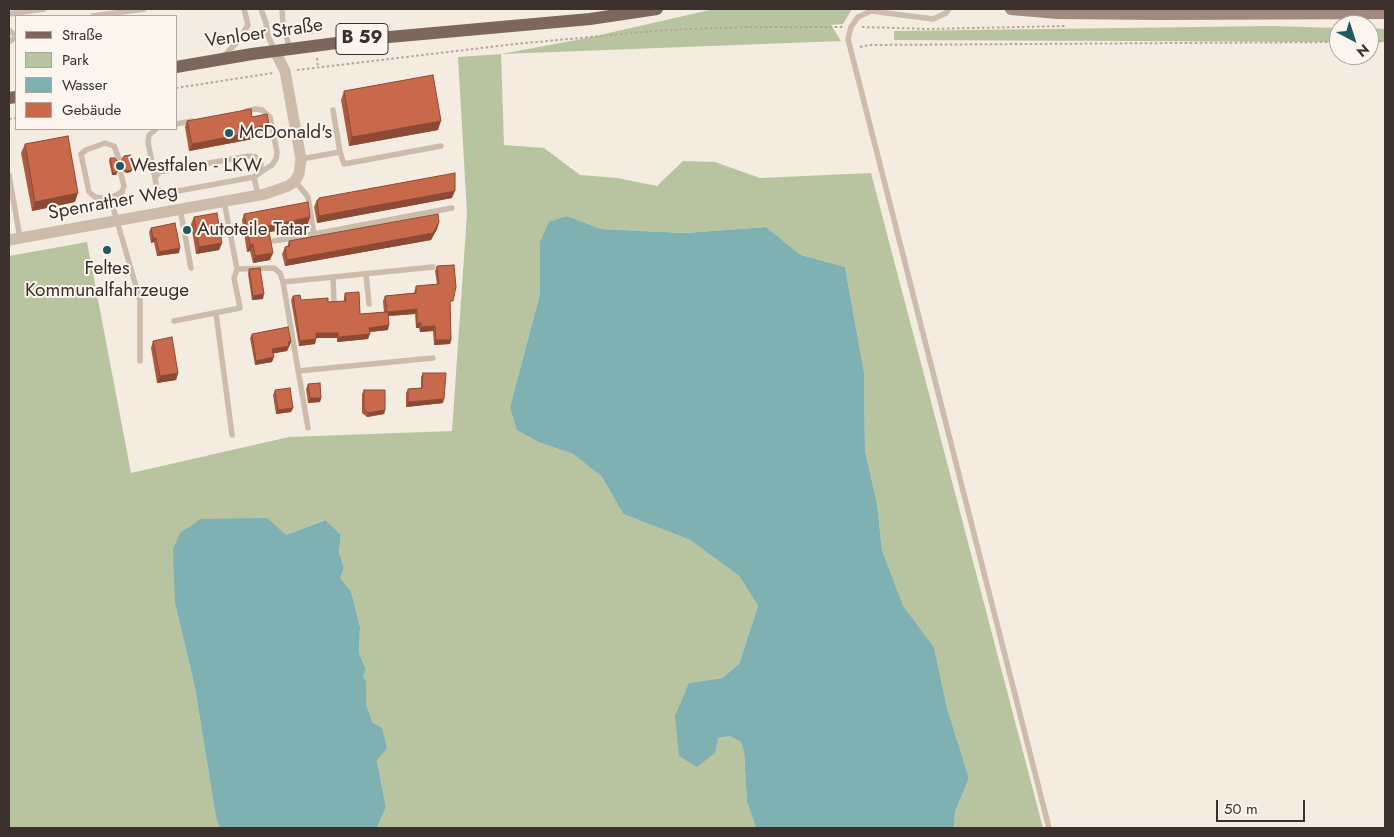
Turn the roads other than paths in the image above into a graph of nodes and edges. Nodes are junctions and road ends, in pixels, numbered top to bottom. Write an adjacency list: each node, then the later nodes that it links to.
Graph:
1 (12, 9): 10 (lane)
2 (44, 9): 10 (lane)
3 (144, 9): 12 (lane)
4 (244, 9): 15 (lane)
5 (261, 9): 14 (lane)
6 (282, 9): 13 (lane)
7 (656, 9): 13 (main road, Venloer Straße / B 59)
8 (949, 9): 57 (lane)
9 (1011, 9): 11 (main road)
10 (9, 13)
11 (1385, 13)
12 (100, 15)
13 (290, 49): 14 (main road, Venloer Straße / B 59)
14 (275, 51): 15 (main road, Venloer Straße / B 59); 25 (street)
15 (222, 59): 16 (main road, Venloer Straße / B 59)
16 (178, 67)
17 (333, 110): 23 (lane)
18 (239, 112): 26 (lane)
19 (203, 119): 20 (lane)
20 (178, 124)
21 (155, 130): 30 (lane)
22 (441, 146): 23 (lane)
23 (340, 152): 25 (lane)
24 (118, 159): 34 (lane)
25 (300, 159): 31 (street)
26 (261, 172): 29 (lane); 30 (lane)
27 (122, 174): 34 (lane)
28 (9, 175): 32 (lane)
29 (254, 177): 30 (lane); 33 (lane)
30 (155, 178)
31 (295, 181): 33 (street, Spenrather Weg); 39 (lane)
32 (10, 188): 40 (lane)
33 (258, 195): 35 (street, Spenrather Weg)
34 (110, 197): 38 (lane)
35 (224, 201): 37 (street, Spenrather Weg); 44 (lane)
36 (452, 208): 39 (lane)
37 (180, 209): 38 (street, Spenrather Weg); 43 (lane)
38 (116, 221): 40 (street, Spenrather Weg); 53 (lane)
39 (314, 234): 41 (lane)
40 (15, 239)
41 (274, 241)
42 (433, 267): 45 (lane)
43 (191, 268)
44 (237, 269): 47 (lane); 50 (lane)
45 (366, 274): 46 (lane); 49 (lane)
46 (333, 277): 47 (lane); 48 (lane)
47 (283, 282): 54 (lane)
48 (334, 302)
49 (369, 304)
50 (216, 313): 51 (lane); 56 (lane)
51 (174, 321)
52 (432, 358): 54 (lane)
53 (140, 361)
54 (298, 371): 55 (lane)
55 (308, 428)
56 (232, 435)
57 (1049, 828)

